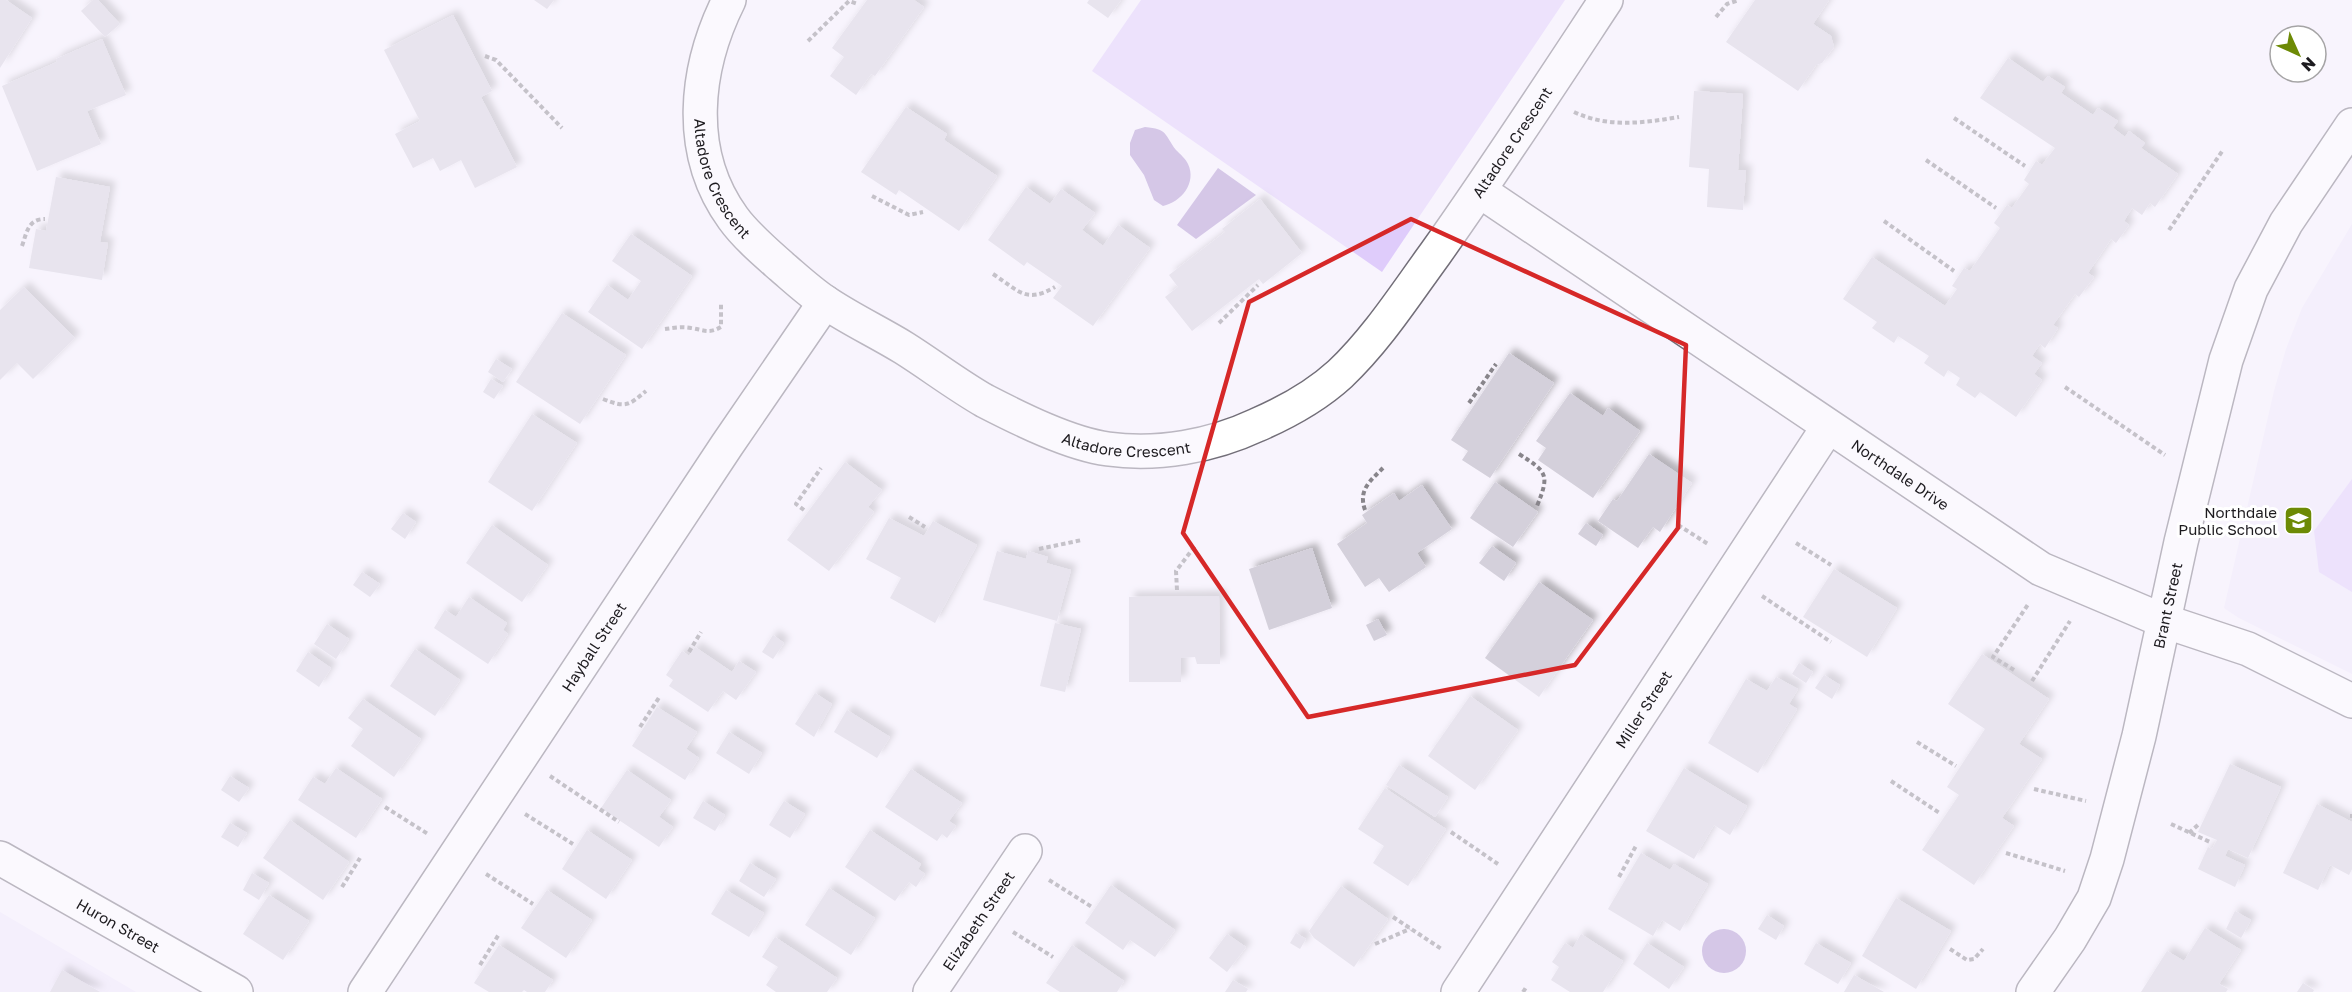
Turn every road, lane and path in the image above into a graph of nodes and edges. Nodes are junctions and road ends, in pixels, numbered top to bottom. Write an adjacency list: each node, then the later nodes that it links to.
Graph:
1 (729, 0): 28 (street, Altadore Crescent)
2 (1606, 0): 16 (street, Altadore Crescent)
3 (1739, 0): 5 (path)
4 (858, 4): 6 (path)
5 (1716, 18)
6 (808, 41)
7 (485, 56): 12 (path)
8 (1566, 109): 9 (path)
9 (1679, 117)
10 (1954, 118): 15 (path)
11 (2352, 125): 41 (street, Brant Street)
12 (562, 128)
13 (2223, 150): 22 (path)
14 (1926, 160): 18 (path)
15 (2025, 166)
16 (1480, 191): 28 (street, Altadore Crescent); 37 (street, Northdale Drive)
17 (872, 196): 19 (path)
18 (1996, 208)
19 (923, 212)
20 (45, 219): 23 (path)
21 (1884, 221): 24 (path)
22 (2169, 230)
23 (22, 246)
24 (1954, 271)
25 (993, 274): 27 (path)
26 (1258, 285): 30 (path)
27 (1055, 287)
28 (825, 302): 106 (street, Hayball Street)
29 (722, 304): 31 (path)
30 (1219, 323)
31 (665, 329)
32 (1496, 364): 36 (path)
33 (2065, 387): 41 (path)
34 (646, 391): 35 (path)
35 (603, 399)
36 (1468, 403)
37 (1828, 427): 56 (street, Northdale Drive); 90 (street, Miller Street)
38 (1519, 454): 42 (path)
39 (821, 468): 43 (path)
40 (1383, 468): 44 (path)
41 (2198, 477): 56 (street, Brant Street)
42 (1537, 506)
43 (804, 510)
44 (1365, 510)
45 (909, 517): 46 (path)
46 (925, 527)
47 (1082, 540): 50 (path)
48 (1795, 542): 51 (path)
49 (1195, 546): 52 (path)
50 (1039, 549)
51 (1831, 565)
52 (1178, 590)
53 (1761, 596): 58 (path)
54 (2034, 596): 60 (path)
55 (2071, 620): 61 (path)
56 (2164, 621): 63 (street, Northdale Drive); 109 (street, Brant Street)
57 (701, 632): 59 (path)
58 (1831, 642)
59 (689, 652)
60 (2014, 670)
61 (2032, 681)
62 (660, 696): 64 (path)
63 (2352, 701)
64 (640, 727)
65 (1917, 742): 66 (path)
66 (1956, 766)
67 (544, 772): 74 (path)
68 (1891, 781): 73 (path)
69 (2034, 789): 70 (path)
70 (2096, 803)
71 (385, 807): 79 (path)
72 (520, 810): 82 (path)
73 (1941, 814)
74 (619, 822)
75 (2200, 823): 78 (path)
76 (2171, 824): 78 (path)
77 (1451, 832): 90 (path)
78 (2189, 833): 80 (path)
79 (435, 839)
80 (2210, 842)
81 (1637, 843): 89 (path)
82 (573, 844)
83 (2006, 854): 88 (path)
84 (0, 858): 105 (street, Huron Street)
85 (360, 858): 91 (path)
86 (1034, 863): 93 (path); 107 (street, Elizabeth Street)
87 (480, 870): 92 (path)
88 (2075, 874)
89 (1620, 877)
90 (1528, 885): 103 (street, Miller Street)
91 (342, 886)
92 (533, 904)
93 (1092, 907)
94 (1394, 917): 96 (path)
95 (1007, 929): 101 (path)
96 (1410, 929): 98 (path); 103 (path)
97 (499, 934): 102 (path)
98 (1375, 944)
99 (1950, 949): 100 (path)
100 (1983, 949)
101 (1053, 957)
102 (480, 965)
103 (1466, 981)
104 (1527, 986): 108 (path)
105 (236, 992)
106 (365, 992)
107 (930, 992)
108 (1523, 992)
109 (2033, 992)

